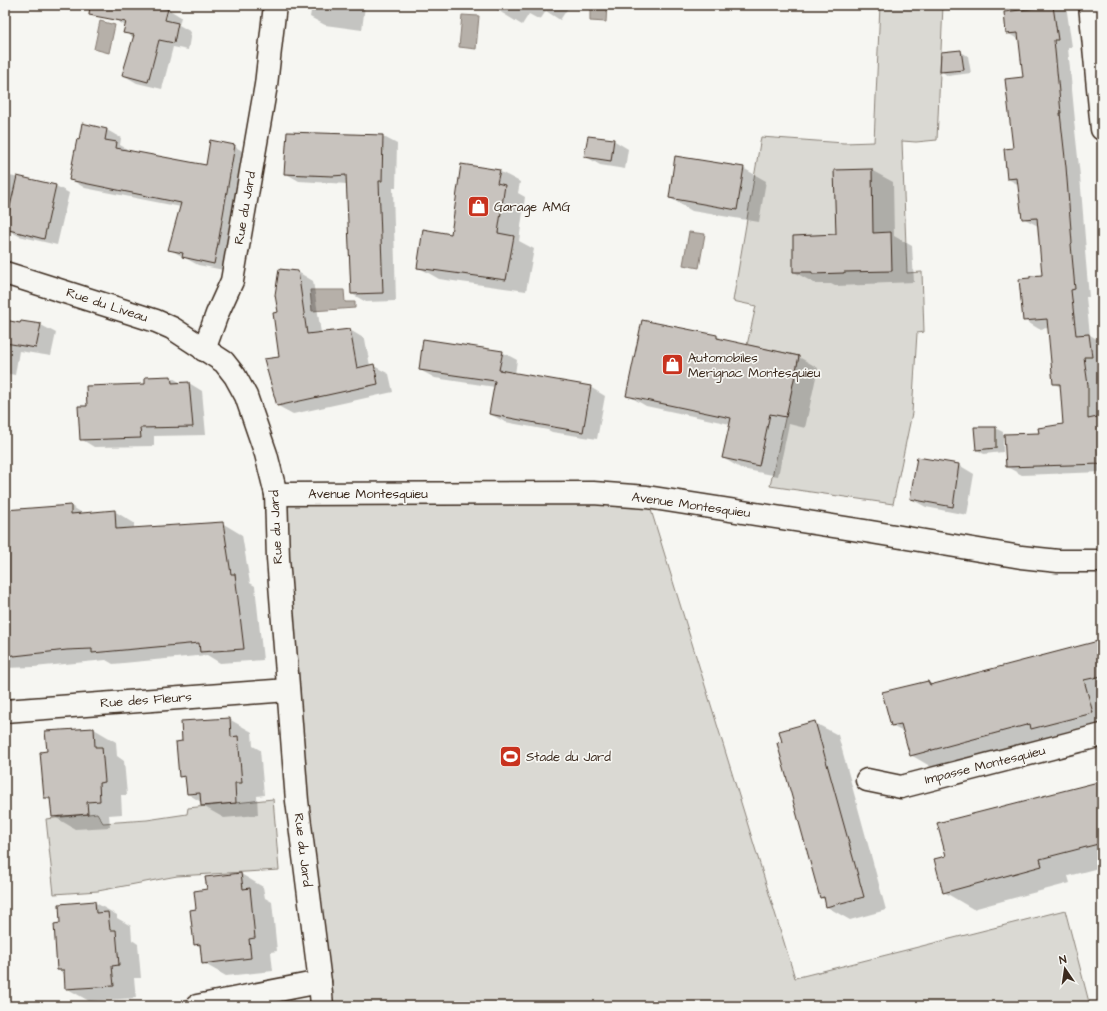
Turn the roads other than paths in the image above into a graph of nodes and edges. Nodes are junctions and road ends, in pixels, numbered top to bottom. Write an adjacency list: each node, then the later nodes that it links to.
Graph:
1 (275, 5): 5 (street, Rue du Jard)
2 (1090, 5): 3 (street)
3 (1102, 129)
4 (5, 273): 5 (street, Rue du Liveau)
5 (204, 350): 6 (street, Rue du Jard)
6 (276, 494): 7 (street, Avenue Montesquieu); 8 (street, Rue du Jard)
7 (1102, 561)
8 (288, 690): 9 (street, Rue des Fleurs); 12 (street, Rue du Jard)
9 (5, 711)
10 (1102, 736): 11 (street, Impasse Montesquieu)
11 (868, 780)
12 (320, 982): 13 (street); 14 (street, Rue du Jard)
13 (197, 1006)
14 (322, 1006)

